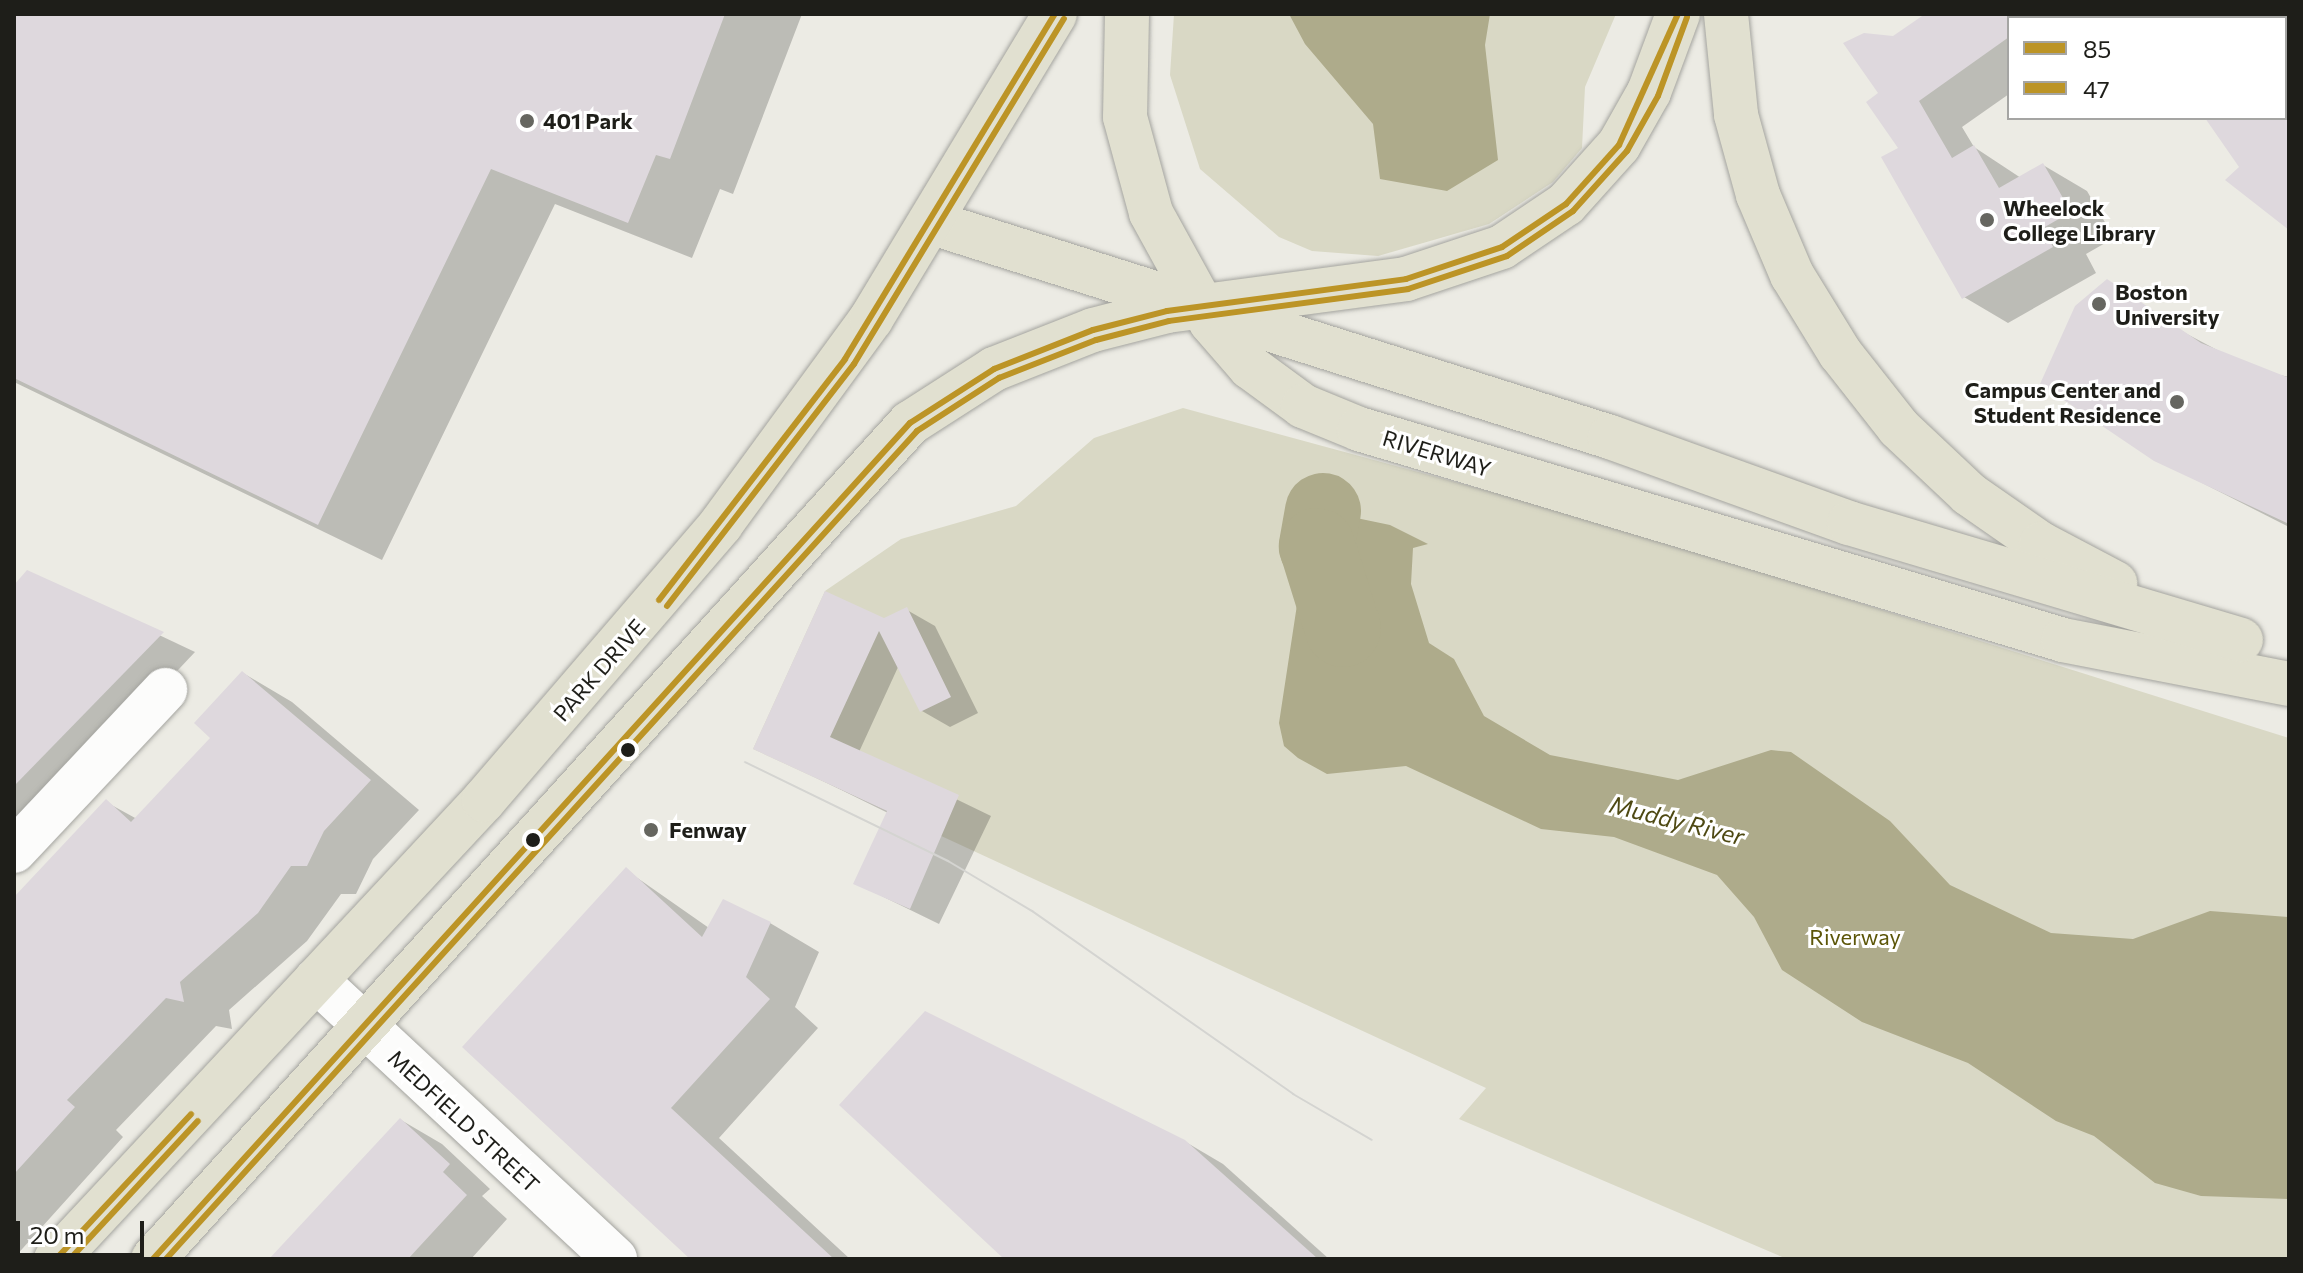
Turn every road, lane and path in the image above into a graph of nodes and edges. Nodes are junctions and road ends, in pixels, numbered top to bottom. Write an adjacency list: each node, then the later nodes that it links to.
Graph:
1 (1055, 14): 5 (highway, PARK DRIVE)
2 (1127, 14): 6 (highway, RIVERWAY)
3 (1678, 14): 6 (highway)
4 (1726, 14): 7 (highway)
5 (933, 223): 6 (highway); 12 (highway, PARK DRIVE)
6 (1200, 306): 7 (highway); 9 (highway, RIVERWAY); 13 (highway)
7 (2241, 640): 8 (highway)
8 (2289, 660)
9 (2289, 684)
10 (165, 690): 11 (street)
11 (14, 851)
12 (316, 980): 13 (street, MEDFIELD STREET); 14 (highway, PARK DRIVE)
13 (365, 1028): 15 (highway); 16 (street, MEDFIELD STREET)
14 (56, 1259)
15 (153, 1259)
16 (615, 1259)

